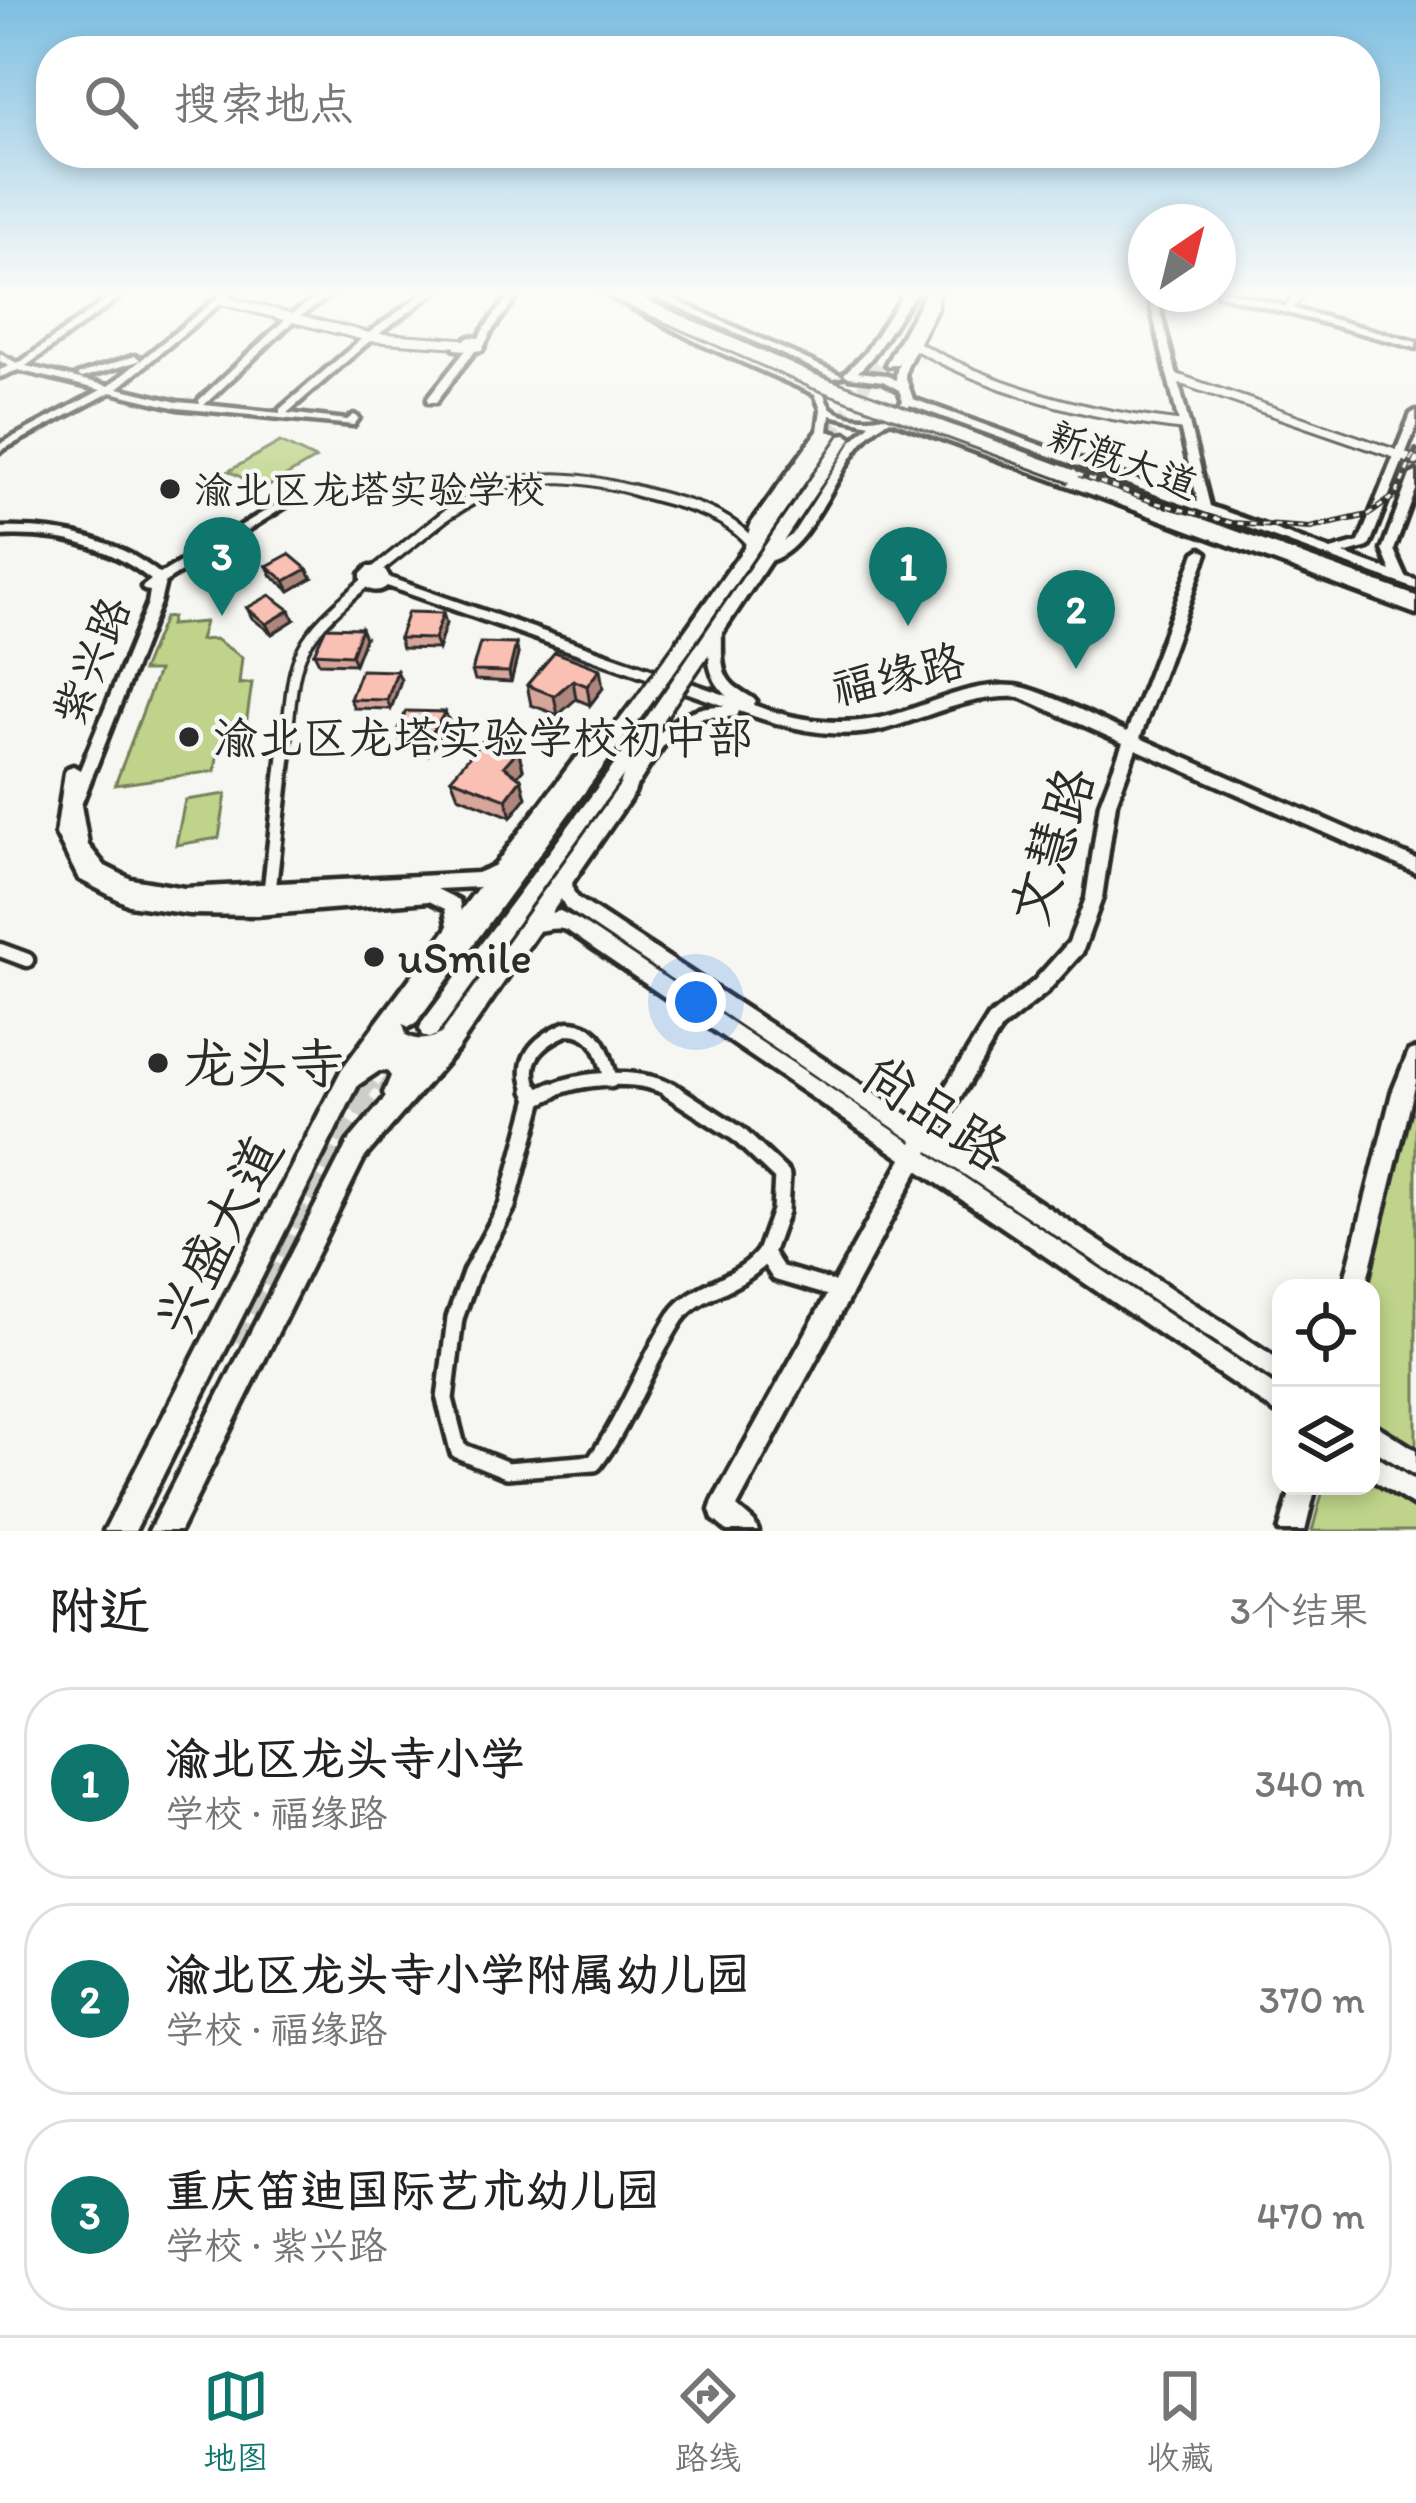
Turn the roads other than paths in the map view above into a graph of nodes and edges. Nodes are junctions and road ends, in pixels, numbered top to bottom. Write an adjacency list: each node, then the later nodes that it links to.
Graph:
1 (17, 362): 17 (street)
2 (25, 362): 17 (street)
3 (133, 362): 20 (street)
4 (137, 362): 23 (street)
5 (139, 362): 25 (street)
6 (245, 362): 28 (street)
7 (340, 362): 31 (street)
8 (457, 362): 27 (street)
9 (756, 362): 21 (street, 新溉大道)
10 (773, 362): 55 (main road, 新溉大道, bridge)
11 (858, 362): 16 (street)
12 (876, 362): 19 (street)
13 (885, 362): 26 (street)
14 (945, 362): 35 (street)
15 (1169, 362): 22 (street)
16 (806, 363): 19 (street); 21 (street)
17 (21, 365): 18 (street); 20 (street)
18 (0, 374)
19 (843, 375): 24 (street); 26 (street, 新溉大道)
20 (78, 377): 23 (street); 29 (street)
21 (784, 377): 24 (street, 新溉大道)
22 (1173, 377): 35 (street); 40 (street)
23 (110, 384): 25 (street); 29 (street)
24 (819, 392): 30 (street)
25 (144, 393): 28 (street); 29 (street); 31 (street)
26 (905, 395): 33 (street, 新溉大道); 34 (street)
27 (432, 400)
28 (203, 402): 31 (street)
29 (75, 404): 38 (street); 39 (street)
30 (826, 409): 34 (street, 新溉大道); 37 (street)
31 (284, 411)
32 (1416, 414): 40 (street)
33 (950, 416): 36 (street); 44 (street, 新溉大道)
34 (886, 419): 36 (street, 新溉大道); 37 (street)
35 (1185, 426): 44 (street)
36 (935, 433): 47 (street, 新溉大道)
37 (840, 436): 45 (street); 51 (main road)
38 (0, 439)
39 (0, 448)
40 (1400, 455): 41 (street); 52 (street)
41 (1416, 461)
42 (1416, 475): 55 (street)
43 (292, 498): 54 (street)
44 (1205, 508): 52 (street, 新溉大道)
45 (765, 513): 46 (street); 51 (street)
46 (729, 520): 51 (street); 53 (street)
47 (1181, 524): 49 (street, 新溉大道); 50 (street)
48 (0, 535): 54 (street, 紫兴路)
49 (1238, 545): 50 (street); 55 (street, 新溉大道)
50 (1201, 553): 60 (street, 文慧路)
51 (754, 554): 56 (main road); 57 (main road)
52 (1331, 554): 55 (street, 新溉大道)
53 (375, 578): 59 (street, 福缘路); 65 (street)
54 (153, 584): 65 (street, 紫兴路)
55 (1413, 594)
56 (716, 630): 57 (main road); 59 (street)
57 (693, 648): 58 (main road, bridge)
58 (641, 722): 61 (main road, 兴盛大道); 62 (main road, 兴盛大道); 70 (street); 71 (street)
59 (887, 722): 60 (street, 福缘路); 61 (street)
60 (1135, 740): 63 (street, 福缘路); 78 (street, 文慧路)
61 (628, 788): 64 (main road, 兴盛大道)
62 (508, 865): 65 (street, 紫兴路); 67 (main road, 兴盛大道)
63 (1416, 866)
64 (565, 877): 66 (main road, 兴盛大道); 78 (street, 尚品路)
65 (268, 897): 67 (street, 紫兴路)
66 (531, 924): 71 (main road, 兴盛大道); 78 (street, 尚品路)
67 (456, 936): 70 (main road, 兴盛大道)
68 (0, 950): 69 (street)
69 (27, 960)
70 (400, 1018): 71 (main road); 73 (main road, 兴盛大道)
71 (439, 1035): 77 (main road, 兴盛大道)
72 (1416, 1058): 75 (street)
73 (350, 1077): 77 (main road); 89 (main road, 兴盛大道)
74 (610, 1081): 76 (street); 76 (street); 79 (street)
75 (1409, 1096): 80 (street)
76 (536, 1098): 79 (street)
77 (377, 1122): 90 (main road, 兴盛大道)
78 (920, 1148): 81 (street, 文慧路); 82 (street, 尚品路); 83 (street, 尚品路)
79 (765, 1253): 81 (street)
80 (1357, 1279)
81 (842, 1292): 91 (street, 文慧路)
82 (1272, 1368)
83 (1272, 1398)
84 (1380, 1440): 85 (street)
85 (1416, 1464)
86 (1380, 1471): 88 (street)
87 (1302, 1495): 92 (street)
88 (1416, 1495)
89 (119, 1531)
90 (164, 1531)
91 (746, 1531)
92 (1292, 1531)

